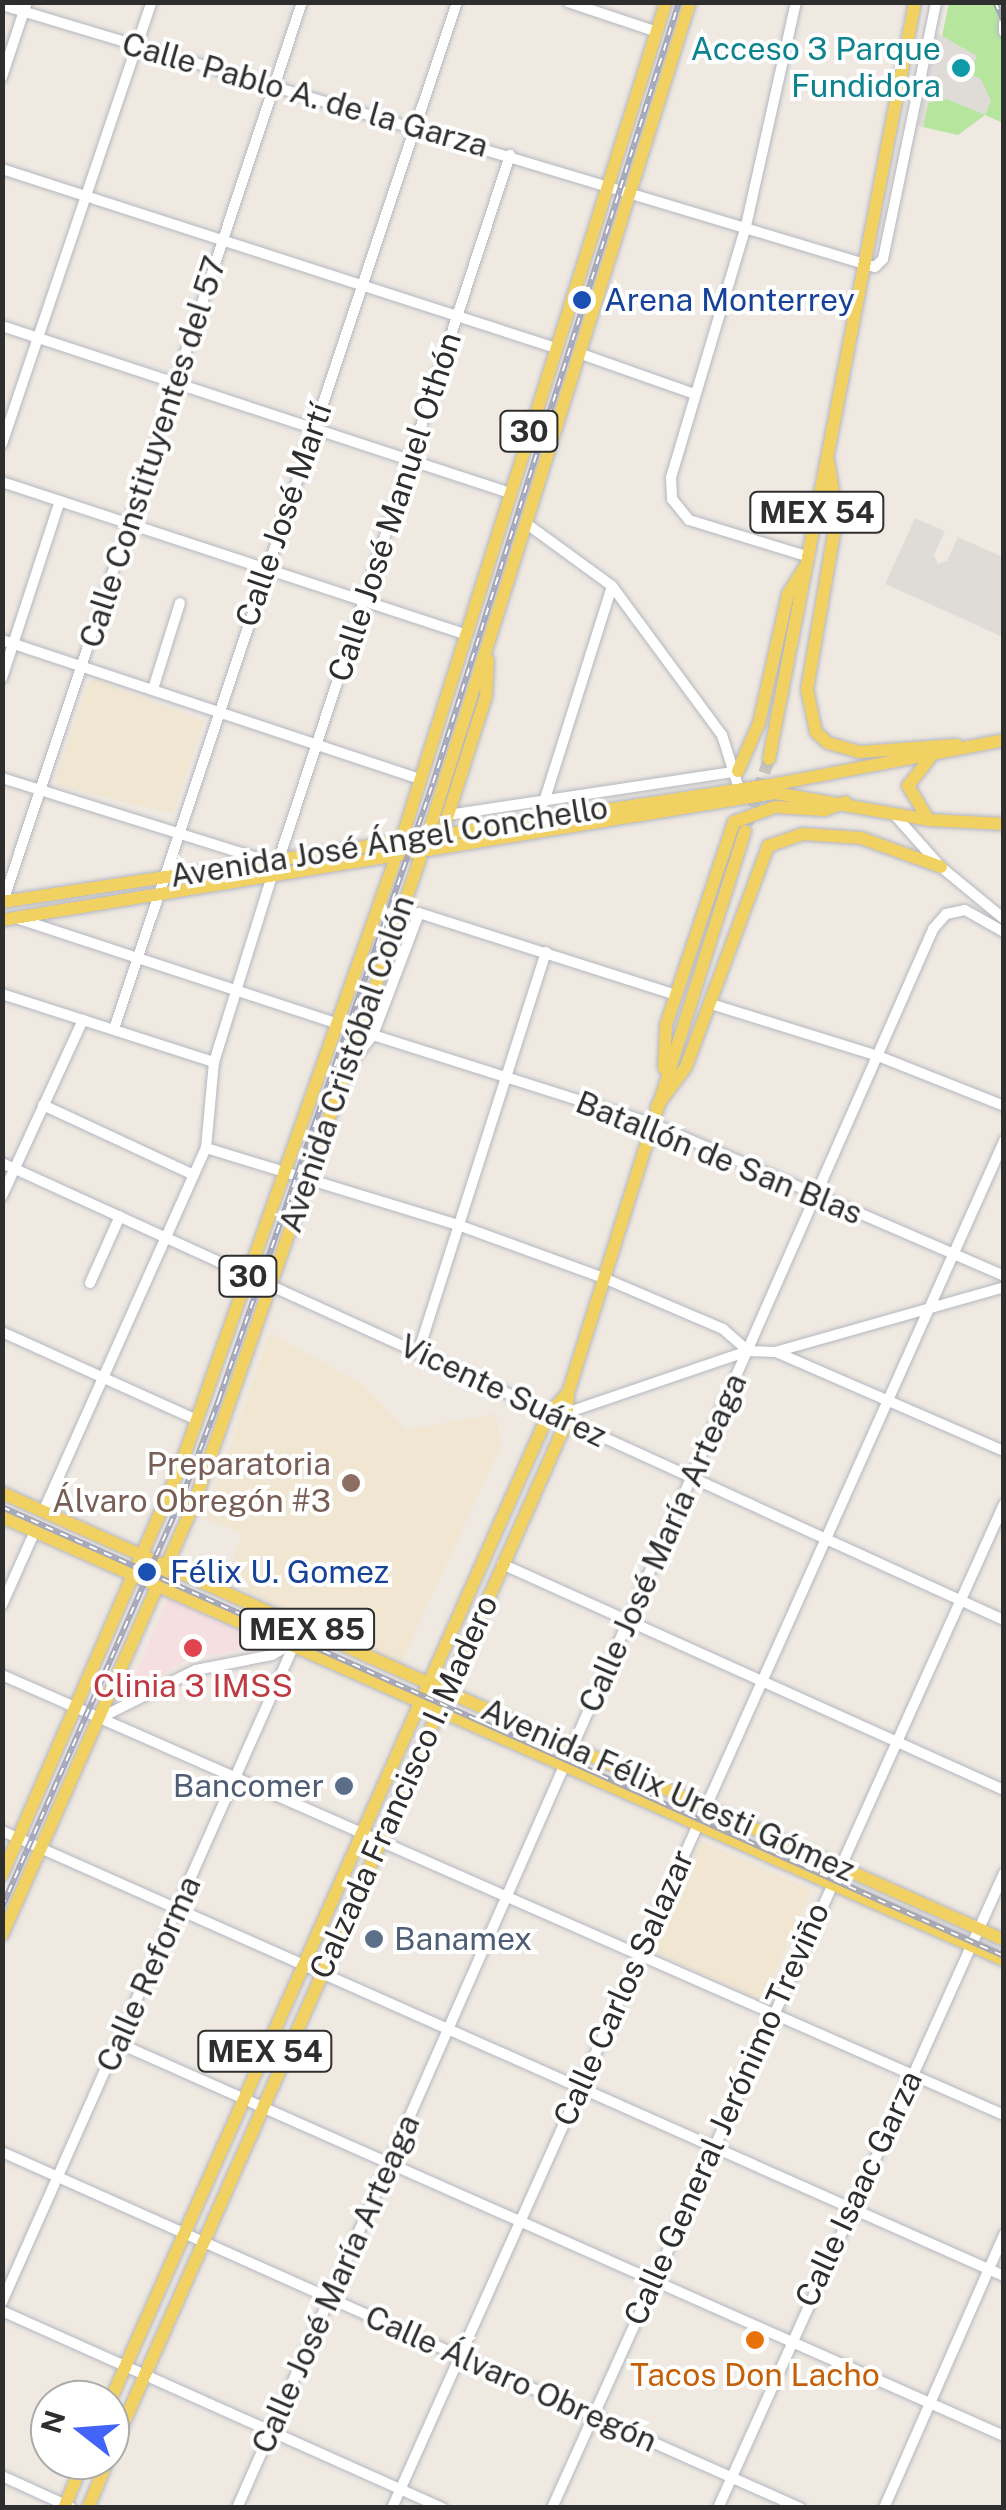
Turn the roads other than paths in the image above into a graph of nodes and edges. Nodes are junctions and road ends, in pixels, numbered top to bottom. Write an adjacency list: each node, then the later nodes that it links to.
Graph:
1 (152, 2): 15 (street)
2 (302, 2): 17 (street, Calle Constituyentes del 57)
3 (457, 2): 18 (street, Calle José Martí)
4 (666, 2): 13 (main road, 30)
5 (690, 2): 22 (main road, 30)
6 (796, 2): 24 (street)
7 (915, 2): 26 (main road, MEX 54)
8 (936, 2): 26 (street)
9 (573, 3): 13 (street)
10 (2, 6): 11 (street, Calle Pablo A. de la Garza)
11 (26, 7): 15 (street, Calle Pablo A. de la Garza); 16 (street)
12 (1004, 24): 14 (street)
13 (657, 32): 21 (main road, 30)
14 (1004, 32)
15 (137, 45): 17 (street, Calle Pablo A. de la Garza); 23 (street)
16 (2, 77)
17 (274, 87): 18 (street, Calle Pablo A. de la Garza); 25 (street, Calle Constituyentes del 57)
18 (417, 128): 19 (street, Calle Pablo A. de la Garza); 27 (street, Calle José Martí)
19 (510, 155): 21 (street, Calle Pablo A. de la Garza); 28 (street, Calle José Manuel Othón)
20 (2, 169): 23 (street)
21 (608, 183): 22 (street); 31 (main road, 30)
22 (630, 191): 24 (street); 32 (main road, 30)
23 (86, 196): 25 (street); 30 (street)
24 (746, 226): 26 (street); 34 (street)
25 (223, 240): 27 (street); 33 (street, Calle Constituyentes del 57)
26 (864, 266): 37 (main road, MEX 54)
27 (361, 284): 28 (street); 35 (street, Calle José Martí)
28 (458, 316): 31 (street); 38 (street, Calle José Manuel Othón)
29 (2, 326): 30 (street)
30 (37, 337): 33 (street); 36 (street)
31 (556, 348): 40 (main road, 30)
32 (581, 354): 34 (street); 43 (main road, 30)
33 (176, 383): 35 (street); 42 (street, Calle Constituyentes del 57)
34 (692, 393): 44 (street)
35 (313, 428): 38 (street); 45 (street, Calle José Martí)
36 (2, 444)
37 (827, 456): 44 (main road, MEX 54); 58 (main road)
38 (412, 460): 40 (street); 48 (street, Calle José Manuel Othón)
39 (2, 482): 41 (street)
40 (510, 493): 43 (main road); 49 (main road, 30)
41 (60, 501): 42 (street); 50 (street)
42 (129, 524): 45 (street); 52 (street, Calle Constituyentes del 57)
43 (527, 524): 46 (street); 51 (main road, 30)
44 (808, 561): 60 (main road, MEX 54); 61 (main road)
45 (266, 568): 48 (street); 55 (street, Calle José Martí)
46 (612, 586): 61 (street); 66 (street)
47 (180, 603): 54 (street)
48 (366, 603): 49 (street); 57 (street, Calle José Manuel Othón)
49 (464, 634): 62 (main road); 75 (main road, 30)
50 (8, 642): 52 (street); 53 (street)
51 (489, 643): 69 (main road); 73 (main road, 30)
52 (82, 666): 54 (street); 64 (street, Calle Constituyentes del 57)
53 (2, 678)
54 (153, 690): 55 (street)
55 (218, 711): 57 (street); 72 (street, Calle José Martí)
56 (1004, 740): 58 (main road)
57 (318, 743): 62 (street); 78 (street, Calle José Manuel Othón)
58 (970, 746): 59 (main road, Avenida José Ángel Conchello)
59 (935, 754): 65 (main road, Avenida José Ángel Conchello); 70 (main road)
60 (769, 759)
61 (738, 771): 65 (street); 66 (street)
62 (414, 776): 76 (main road)
63 (2, 778): 64 (street)
64 (40, 790): 72 (street); 84 (street, Calle Constituyentes del 57)
65 (739, 790): 73 (main road, Avenida José Ángel Conchello)
66 (544, 802): 69 (street)
67 (846, 802): 68 (main road, Avenida José Ángel Conchello); 79 (main road, Avenida José Ángel Conchello); 92 (main road)
68 (892, 812): 70 (main road, Avenida José Ángel Conchello); 80 (street)
69 (448, 814): 73 (main road)
70 (930, 820): 71 (main road, Avenida José Ángel Conchello)
71 (1004, 824)
72 (178, 831): 78 (street); 81 (street, Calle José Martí)
73 (436, 831): 76 (main road, Avenida José Ángel Conchello)
74 (745, 831): 102 (main road, Calzada Francisco I. Madero / MEX 54)
75 (404, 832)
76 (392, 842): 78 (main road, Avenida José Ángel Conchello)
77 (420, 859): 100 (main road, Avenida Cristóbal Colón / 30)
78 (273, 860): 81 (main road, Avenida José Ángel Conchello)
79 (390, 861): 82 (main road, Avenida José Ángel Conchello); 95 (main road, Avenida Cristóbal Colón / 30)
80 (941, 867): 86 (street); 93 (main road)
81 (164, 876): 83 (street, Calle José Martí); 84 (main road, Avenida José Ángel Conchello)
82 (272, 876): 83 (main road, Avenida José Ángel Conchello); 90 (street)
83 (156, 896): 85 (main road, Avenida José Ángel Conchello); 89 (street, Calle José Martí)
84 (3, 902): 85 (main road)
85 (10, 919): 89 (street)
86 (1004, 919)
87 (1004, 932): 98 (street, Calle José María Arteaga)
88 (546, 952): 92 (street); 97 (street); 101 (street)
89 (136, 957): 90 (street); 96 (street, Calle José Martí)
90 (237, 990): 95 (street); 99 (street)
91 (2, 994): 94 (street)
92 (676, 995): 102 (main road)
93 (711, 1004): 98 (street); 104 (main road)
94 (83, 1020): 96 (street); 103 (street)
95 (337, 1022): 112 (main road, Avenida Cristóbal Colón / 30)
96 (114, 1029): 99 (street)
97 (373, 1035): 100 (street); 101 (street, Batallón de San Blas)
98 (878, 1056): 105 (street); 115 (street, Calle José María Arteaga)
99 (214, 1062): 108 (street)
100 (346, 1070): 113 (main road, Avenida Cristóbal Colón / 30)
101 (506, 1077): 106 (street, Batallón de San Blas); 117 (street)
102 (664, 1081): 104 (main road, Calzada Francisco I. Madero / MEX 54)
103 (43, 1105): 110 (street); 111 (street)
104 (657, 1106): 106 (main road, Calzada Francisco I. Madero / MEX 54)
105 (1004, 1106)
106 (651, 1123): 115 (street, Batallón de San Blas); 122 (main road, Calzada Francisco I. Madero / MEX 54)
107 (1004, 1141): 119 (street, Calle Carlos Salazar)
108 (206, 1148): 111 (street); 112 (street)
109 (2, 1163): 110 (street, Vicente Suárez)
110 (14, 1168): 114 (street); 116 (street, Vicente Suárez)
111 (194, 1176): 118 (street)
112 (281, 1176): 113 (street); 120 (main road, Avenida Cristóbal Colón / 30)
113 (306, 1181): 117 (street); 124 (main road, Avenida Cristóbal Colón / 30)
114 (2, 1196)
115 (818, 1196): 119 (street, Batallón de San Blas); 128 (street, Calle José María Arteaga)
116 (120, 1216): 118 (street, Vicente Suárez); 123 (street)
117 (458, 1225): 122 (street); 130 (street)
118 (167, 1236): 120 (street, Vicente Suárez); 131 (street)
119 (956, 1255): 121 (street, Batallón de San Blas); 126 (street, Calle Carlos Salazar)
120 (249, 1274): 124 (street, Vicente Suárez); 136 (main road, Avenida Cristóbal Colón / 30)
121 (1004, 1276)
122 (606, 1279): 128 (street); 132 (main road, Calzada Francisco I. Madero / MEX 54)
123 (90, 1283)
124 (270, 1285): 130 (street, Vicente Suárez); 147 (main road, Avenida Cristóbal Colón / 30)
125 (1004, 1287): 126 (street)
126 (932, 1304): 129 (street); 133 (street, Calle Carlos Salazar)
127 (2, 1332): 131 (street)
128 (748, 1351): 129 (street); 135 (street); 138 (street, Calle José María Arteaga)
129 (776, 1352): 133 (street)
130 (418, 1353): 134 (street, Vicente Suárez)
131 (105, 1378): 136 (street); 141 (street)
132 (568, 1393): 134 (main road, Calzada Francisco I. Madero / MEX 54); 135 (main road, Calzada Francisco I. Madero / MEX 54)
133 (890, 1400): 137 (street); 144 (street, Calle Carlos Salazar)
134 (548, 1414): 135 (street, Vicente Suárez); 159 (main road, Calzada Francisco I. Madero / MEX 54)
135 (568, 1417): 138 (street, Vicente Suárez); 146 (main road, Calzada Francisco I. Madero / MEX 54)
136 (198, 1420): 145 (main road, Avenida Cristóbal Colón / 30)
137 (1004, 1451)
138 (692, 1475): 144 (street, Vicente Suárez); 155 (street, Calle José María Arteaga)
139 (2, 1493): 141 (main road, Avenida Félix Uresti Gómez / MEX 85)
140 (1004, 1504): 152 (street, Calle General Jerónimo Treviño)
141 (43, 1512): 145 (main road, Avenida Félix Uresti Gómez / MEX 85)
142 (2, 1517): 143 (main road, Avenida Félix Uresti Gómez / MEX 85)
143 (35, 1531): 148 (street); 149 (main road, Avenida Félix Uresti Gómez / MEX 85)
144 (826, 1540): 152 (street, Vicente Suárez); 158 (street, Calle Carlos Salazar)
145 (145, 1556): 147 (main road, Avenida Félix Uresti Gómez / MEX 85); 149 (main road, Avenida Cristóbal Colón / 30)
146 (502, 1564): 155 (street); 160 (main road, Calzada Francisco I. Madero / MEX 54)
147 (168, 1567): 151 (main road, Avenida Cristóbal Colón / 30); 159 (main road, Avenida Félix Uresti Gómez / MEX 85)
148 (16, 1574): 150 (street); 153 (street)
149 (136, 1577): 151 (main road, Avenida Félix Uresti Gómez / MEX 85); 162 (main road, Avenida Cristóbal Colón / 30)
150 (2, 1578)
151 (159, 1588): 156 (main road, Avenida Félix Uresti Gómez / MEX 85); 164 (main road, Avenida Cristóbal Colón / 30)
152 (960, 1601): 154 (street, Vicente Suárez); 165 (street, Calle General Jerónimo Treviño)
153 (2, 1605)
154 (1004, 1620)
155 (628, 1621): 158 (street); 166 (street, Calle José María Arteaga)
156 (292, 1644): 161 (main road, Avenida Félix Uresti Gómez / MEX 85); 164 (street); 168 (street, Calle Reforma)
157 (2, 1675): 162 (street)
158 (765, 1679): 165 (street); 170 (street, Calle Carlos Salazar)
159 (427, 1684): 160 (main road, Avenida Félix Uresti Gómez / MEX 85); 161 (main road, Calzada Francisco I. Madero / MEX 54)
160 (445, 1692): 163 (main road, Calzada Francisco I. Madero / MEX 54); 166 (main road, Avenida Félix Uresti Gómez / MEX 85)
161 (419, 1700): 163 (main road, Avenida Félix Uresti Gómez); 173 (main road, Calzada Francisco I. Madero / MEX 54)
162 (78, 1708): 164 (street); 174 (main road, Avenida Cristóbal Colón / 30)
163 (438, 1708): 167 (main road, Avenida Félix Uresti Gómez); 175 (main road, Calzada Francisco I. Madero / MEX 54)
164 (100, 1718): 168 (street); 176 (main road, Avenida Cristóbal Colón / 30)
165 (900, 1743): 169 (street); 177 (street, Calle General Jerónimo Treviño)
166 (574, 1746): 167 (street, Calle José María Arteaga); 170 (main road, Avenida Félix Uresti Gómez)
167 (566, 1764): 171 (main road, Avenida Félix Uresti Gómez); 181 (street, Calle José María Arteaga)
168 (235, 1776): 173 (street); 182 (street, Calle Reforma)
169 (1004, 1790)
170 (706, 1804): 171 (street, Calle Carlos Salazar); 177 (main road, Avenida Félix Uresti Gómez)
171 (698, 1823): 180 (main road, Avenida Félix Uresti Gómez); 187 (street, Calle Carlos Salazar)
172 (2, 1831): 174 (street)
173 (362, 1831): 175 (street); 189 (main road, Calzada Francisco I. Madero / MEX 54)
174 (19, 1838): 176 (street); 179 (main road, Avenida Cristóbal Colón / 30)
175 (382, 1840): 181 (street); 190 (main road, Calzada Francisco I. Madero / MEX 54)
176 (41, 1849): 182 (street); 184 (main road, Avenida Cristóbal Colón / 30)
177 (838, 1865): 180 (street, Calle General Jerónimo Treviño); 183 (main road, Avenida Félix Uresti Gómez)
178 (1004, 1874): 183 (street, Calle Isaac Garza)
179 (2, 1875)
180 (830, 1882): 186 (main road, Avenida Félix Uresti Gómez); 191 (street, Calle General Jerónimo Treviño)
181 (505, 1896): 187 (street); 192 (street, Calle José María Arteaga)
182 (178, 1910): 189 (street); 193 (street, Calle Reforma)
183 (979, 1930): 185 (main road, Avenida Félix Uresti Gómez); 186 (street, Calle Isaac Garza)
184 (2, 1935)
185 (1004, 1940)
186 (971, 1946): 188 (main road, Avenida Félix Uresti Gómez); 194 (street, Calle Isaac Garza)
187 (639, 1954): 191 (street); 195 (street, Calle Carlos Salazar)
188 (1004, 1960)
189 (304, 1963): 190 (street); 196 (main road, Calzada Francisco I. Madero / MEX 54)
190 (323, 1972): 192 (street); 197 (main road, Calzada Francisco I. Madero / MEX 54)
191 (772, 2014): 194 (street); 199 (street, Calle General Jerónimo Treviño)
192 (448, 2026): 195 (street); 201 (street, Calle José María Arteaga)
193 (118, 2044): 196 (street); 202 (street, Calle Reforma)
194 (910, 2076): 198 (street); 203 (street, Calle Isaac Garza)
195 (580, 2088): 199 (street); 204 (street, Calle Carlos Salazar)
196 (244, 2100): 197 (street); 206 (main road, Calzada Francisco I. Madero / MEX 54)
197 (263, 2108): 201 (street); 207 (main road, Calzada Francisco I. Madero / MEX 54)
198 (1004, 2115)
199 (712, 2146): 203 (street); 210 (street, Calle General Jerónimo Treviño)
200 (2, 2152): 202 (street, Calle Álvaro Obregón)
201 (388, 2165): 204 (street); 211 (street, Calle José María Arteaga)
202 (59, 2177): 206 (street, Calle Álvaro Obregón); 212 (street, Calle Reforma)
203 (850, 2208): 208 (street); 214 (street, Calle Isaac Garza)
204 (520, 2224): 210 (street); 215 (street, Calle Carlos Salazar)
205 (1004, 2234): 208 (street)
206 (183, 2235): 207 (street, Calle Álvaro Obregón); 216 (main road, Calzada Francisco I. Madero / MEX 54)
207 (204, 2244): 211 (street, Calle Álvaro Obregón); 217 (main road, Calzada Francisco I. Madero / MEX 54)
208 (989, 2269): 209 (street); 219 (street)
209 (1004, 2276)
210 (650, 2282): 214 (street); 221 (street, Calle General Jerónimo Treviño)
211 (330, 2298): 215 (street, Calle Álvaro Obregón); 222 (street, Calle José María Arteaga)
212 (2, 2302)
213 (2, 2311): 216 (street)
214 (788, 2344): 219 (street); 225 (street, Calle Isaac Garza)
215 (460, 2357): 221 (street, Calle Álvaro Obregón); 228 (street, Calle Carlos Salazar)
216 (126, 2365): 217 (street); 218 (main road, Calzada Francisco I. Madero / MEX 54)
217 (144, 2373): 220 (main road, Calzada Francisco I. Madero / MEX 54); 222 (street)
218 (120, 2380)
219 (929, 2405): 223 (street); 237 (street)
220 (130, 2407)
221 (593, 2416): 225 (street, Calle Álvaro Obregón); 234 (street, Calle General Jerónimo Treviño)
222 (271, 2430): 228 (street); 231 (street, Calle José María Arteaga)
223 (1004, 2436)
224 (2, 2476): 229 (street)
225 (732, 2477): 235 (street, Calle Isaac Garza); 236 (street, Calle Álvaro Obregón)
226 (76, 2480): 229 (main road)
227 (100, 2480): 230 (main road, Calzada Francisco I. Madero / MEX 54)
228 (401, 2489): 232 (street, Calle Carlos Salazar); 233 (street)
229 (66, 2507)
230 (88, 2508)
231 (238, 2508)
232 (392, 2508)
233 (444, 2508)
234 (552, 2508)
235 (718, 2508)
236 (800, 2508)
237 (884, 2508)

